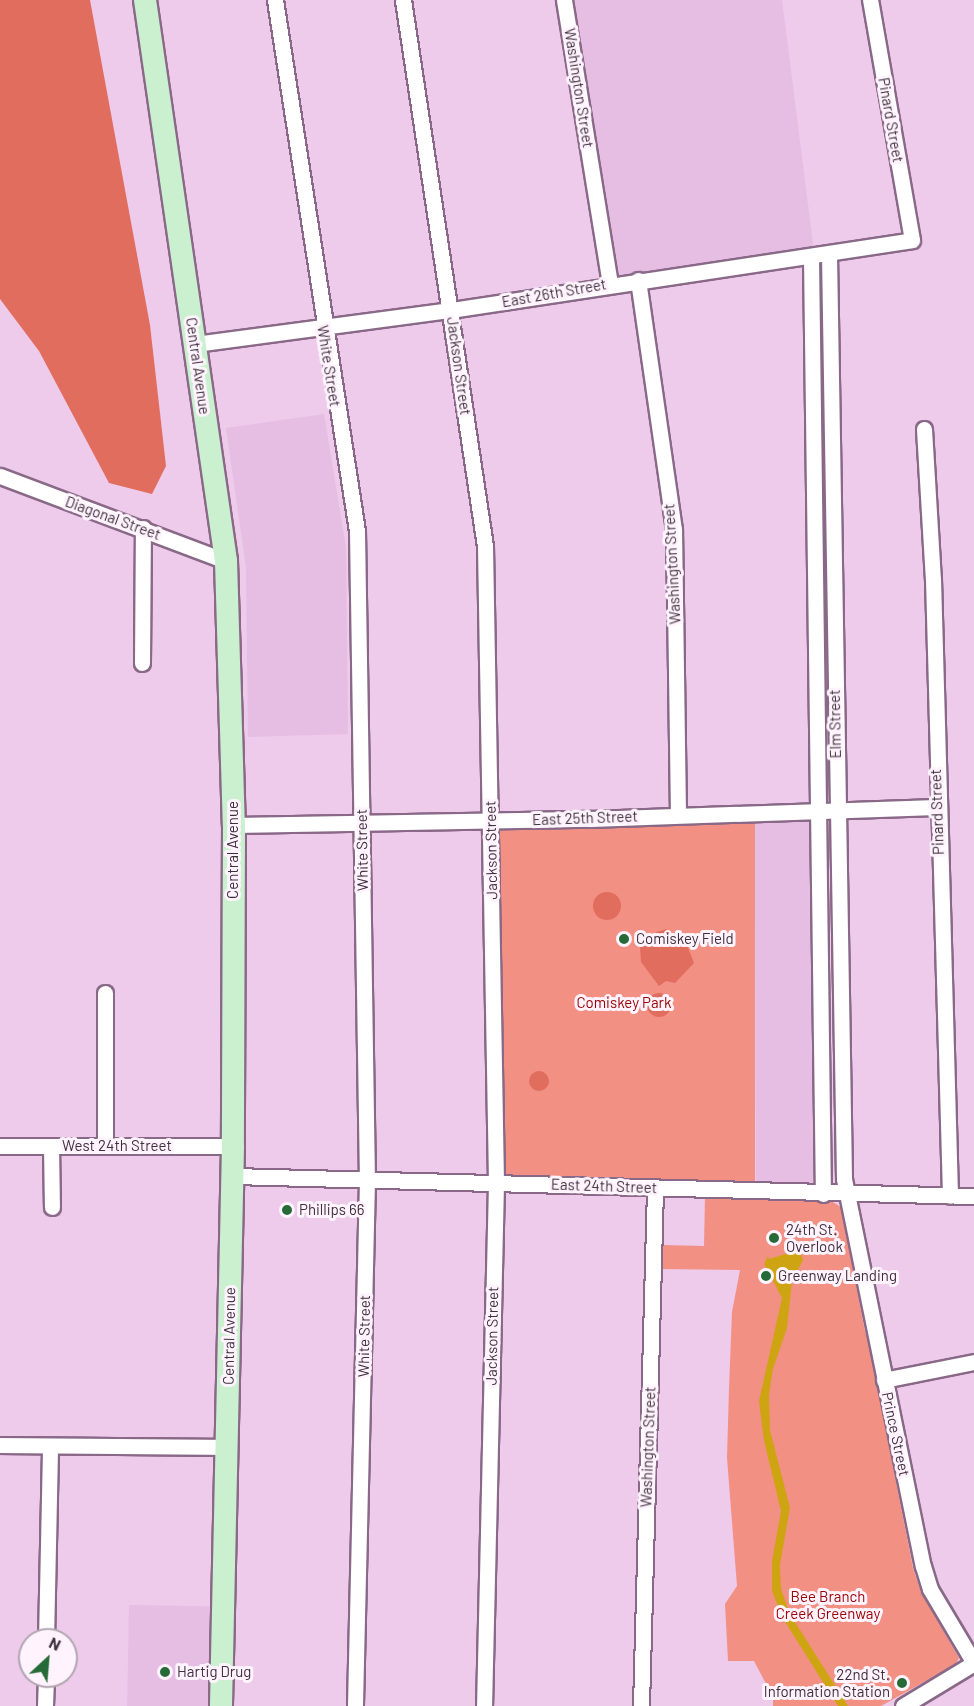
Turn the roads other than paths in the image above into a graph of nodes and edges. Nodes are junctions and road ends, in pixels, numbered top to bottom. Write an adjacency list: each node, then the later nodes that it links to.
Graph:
1 (145, 0): 13 (main road, Central Avenue)
2 (275, 0): 12 (street, White Street)
3 (403, 0): 11 (street, Jackson Street)
4 (564, 0): 10 (street, Washington Street)
5 (870, 0): 6 (street, Pinard Street)
6 (912, 240): 7 (street, East 26th Street)
7 (830, 254): 8 (street, East 26th Street); 21 (street, Elm Street)
8 (811, 257): 9 (street, East 26th Street); 20 (street, Elm Street)
9 (638, 280): 10 (street, East 26th Street); 22 (street, Washington Street)
10 (610, 283): 11 (street, East 26th Street)
11 (451, 310): 12 (street, East 26th Street); 23 (street, Jackson Street)
12 (323, 328): 13 (street, East 26th Street); 24 (street, White Street)
13 (195, 344): 17 (main road, Central Avenue)
14 (924, 429): 19 (street, Pinard Street)
15 (0, 476): 16 (street, Diagonal Street)
16 (143, 528): 17 (street, Diagonal Street); 18 (street)
17 (226, 561): 25 (main road, Central Avenue)
18 (142, 663)
19 (936, 807): 21 (street, East 25th Street); 37 (street, Pinard Street)
20 (818, 808): 21 (street, East 25th Street); 22 (street, East 25th Street); 35 (street, Elm Street)
21 (836, 808): 36 (street, Elm Street)
22 (678, 814): 23 (street, East 25th Street)
23 (491, 821): 24 (street, East 25th Street); 33 (street, Jackson Street)
24 (362, 822): 25 (street, East 25th Street); 32 (street, White Street)
25 (234, 825): 30 (main road, Central Avenue)
26 (105, 993): 27 (street)
27 (105, 1145): 29 (street, West 24th Street); 30 (street, West 24th Street)
28 (0, 1146): 29 (street, West 24th Street)
29 (51, 1146): 39 (street)
30 (233, 1146): 31 (main road, Central Avenue)
31 (233, 1176): 32 (street, East 24th Street); 44 (main road, Central Avenue)
32 (367, 1180): 33 (street, East 24th Street); 50 (street, White Street)
33 (496, 1183): 34 (street, East 24th Street); 51 (street, Jackson Street)
34 (655, 1188): 35 (street, East 24th Street); 52 (street, Washington Street)
35 (823, 1194): 36 (street, East 24th Street)
36 (846, 1194): 37 (street, East 24th Street); 41 (street, Prince Street)
37 (950, 1196): 38 (street, East 24th Street)
38 (974, 1196)
39 (52, 1207)
40 (974, 1362): 41 (street)
41 (884, 1380): 46 (street, Prince Street)
42 (0, 1445): 43 (street)
43 (50, 1446): 44 (street); 45 (street)
44 (227, 1447): 49 (main road, Central Avenue)
45 (46, 1628)
46 (974, 1663): 53 (street)
47 (46, 1688): 48 (street)
48 (45, 1706)
49 (221, 1706)
50 (355, 1706)
51 (484, 1706)
52 (641, 1706)
53 (903, 1706)

